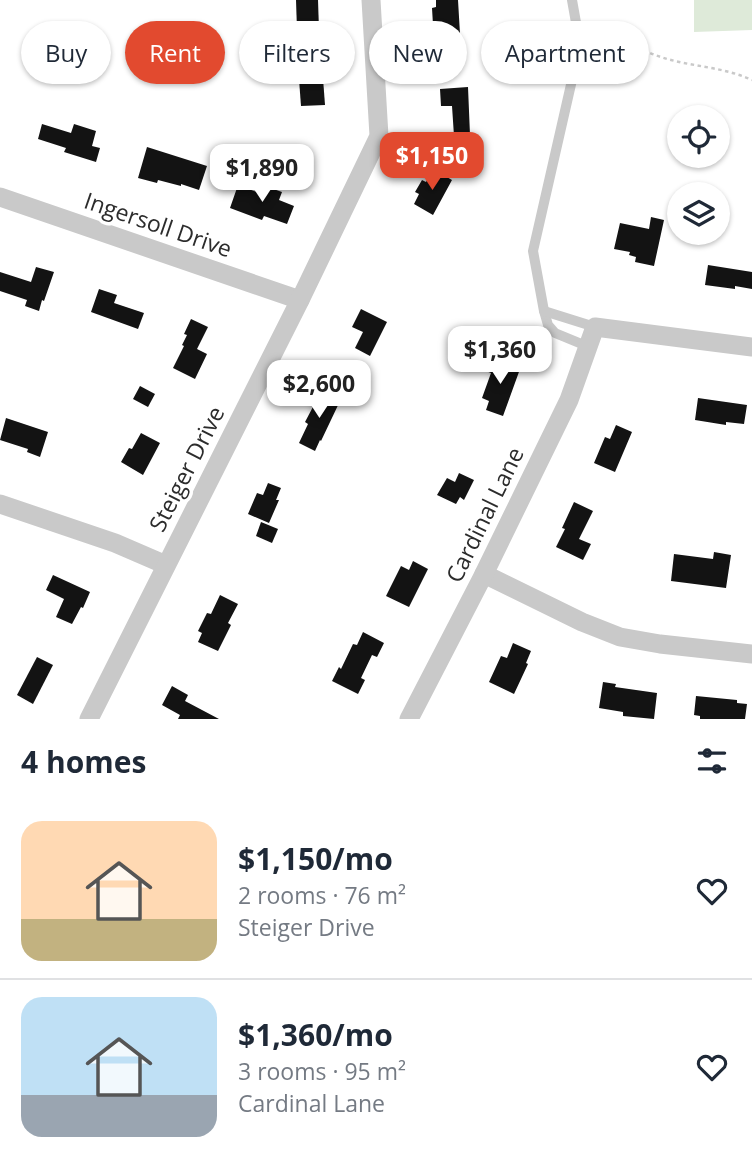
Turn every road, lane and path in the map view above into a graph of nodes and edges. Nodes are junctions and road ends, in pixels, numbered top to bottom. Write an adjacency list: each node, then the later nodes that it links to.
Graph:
1 (372, 0): 6 (street, Steiger Drive)
2 (572, 0): 7 (lane)
3 (649, 53): 4 (path)
4 (752, 80)
5 (0, 197): 6 (street, Ingersoll Drive)
6 (300, 300): 12 (street, Steiger Drive)
7 (544, 311): 8 (lane); 9 (lane)
8 (595, 327): 9 (street, Cardinal Lane); 10 (street)
9 (589, 347): 13 (street, Cardinal Lane)
10 (752, 347)
11 (0, 504): 12 (street)
12 (166, 565): 15 (street, Steiger Drive)
13 (484, 573): 14 (street); 16 (street, Cardinal Lane)
14 (752, 654)
15 (89, 719)
16 (409, 719)

